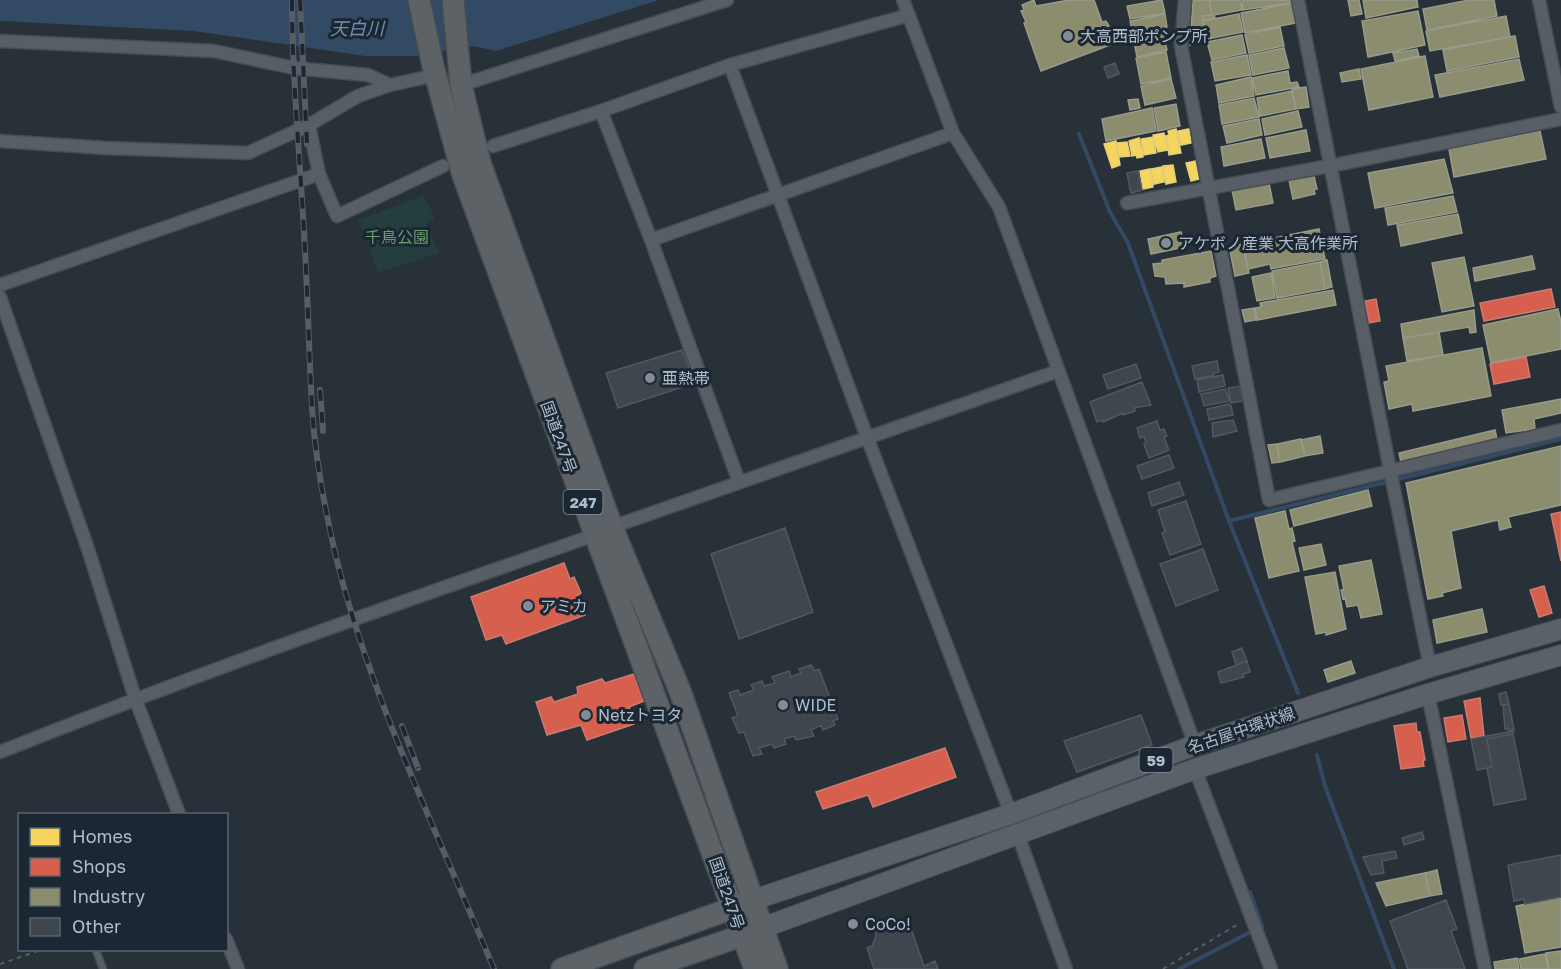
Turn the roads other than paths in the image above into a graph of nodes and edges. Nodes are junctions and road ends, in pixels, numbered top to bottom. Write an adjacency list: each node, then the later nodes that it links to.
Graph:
1 (419, 0): 11 (highway, 国道247号 / 247)
2 (453, 0): 13 (highway, 国道247号 / 247)
3 (727, 0): 13 (street)
4 (903, 0): 8 (street)
5 (1185, 0): 24 (street)
6 (1298, 0): 22 (street)
7 (1539, 0): 14 (street)
8 (909, 15): 10 (street); 18 (street)
9 (0, 41): 12 (street)
10 (730, 65): 15 (street); 25 (street)
11 (434, 70): 12 (street); 35 (highway, 国道247号 / 247)
12 (390, 85): 17 (street)
13 (461, 85): 35 (highway, 国道247号 / 247)
14 (1561, 107)
15 (602, 111): 20 (street); 27 (street)
16 (1561, 120): 22 (street)
17 (309, 125): 19 (street); 23 (street)
18 (953, 133): 25 (street); 30 (street)
19 (0, 141)
20 (493, 146)
21 (443, 166): 23 (street)
22 (1330, 166): 24 (street); 33 (street)
23 (319, 174): 28 (street)
24 (1209, 188): 26 (street); 33 (street)
25 (778, 196): 27 (street); 32 (street)
26 (1126, 203)
27 (651, 240): 34 (street)
28 (0, 285)
29 (0, 297): 40 (street)
30 (1058, 371): 32 (street); 41 (street)
31 (1561, 430): 33 (street)
32 (867, 437): 34 (street); 45 (street)
33 (1391, 477): 38 (street)
34 (739, 482): 35 (street)
35 (604, 531): 40 (street); 47 (highway, 国道247号 / 247); 48 (highway, 国道247号 / 247)
36 (1561, 629): 38 (main road, 名古屋中環状線 / 59)
37 (1561, 655): 39 (main road, 名古屋中環状線 / 59)
38 (1430, 667): 41 (main road, 名古屋中環状線 / 59)
39 (1428, 694): 43 (main road, 名古屋中環状線 / 59); 61 (street)
40 (135, 698): 42 (street); 44 (street)
41 (1195, 745): 45 (main road, 名古屋中環状線 / 59)
42 (0, 752)
43 (1195, 769): 46 (main road, 名古屋中環状線 / 59); 60 (street)
44 (179, 813)
45 (1011, 814): 47 (main road, 名古屋中環状線 / 59)
46 (1018, 835): 49 (main road, 名古屋中環状線 / 59); 59 (street)
47 (753, 900): 48 (highway); 49 (highway, 国道247号 / 247)
48 (733, 908): 50 (highway, 国道247号 / 247); 55 (highway)
49 (762, 928): 50 (highway); 58 (highway, 国道247号 / 247)
50 (742, 935): 56 (highway); 57 (highway, 国道247号 / 247)
51 (228, 944): 54 (street)
52 (96, 951): 53 (lane)
53 (103, 969)
54 (238, 969)
55 (562, 969)
56 (645, 969)
57 (755, 969)
58 (777, 969)
59 (1066, 969)
60 (1271, 969)
61 (1485, 969)

